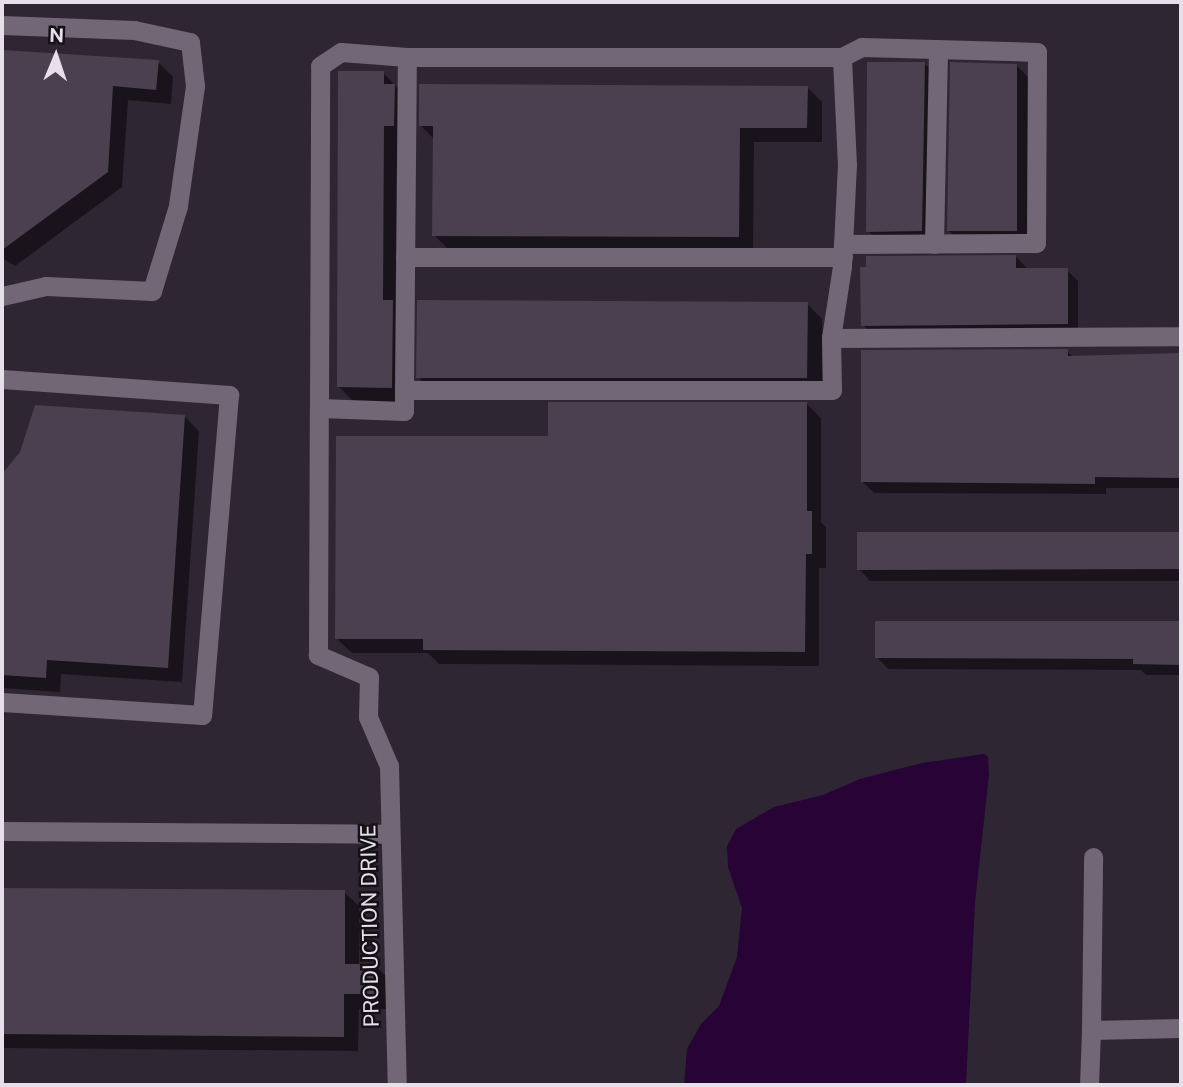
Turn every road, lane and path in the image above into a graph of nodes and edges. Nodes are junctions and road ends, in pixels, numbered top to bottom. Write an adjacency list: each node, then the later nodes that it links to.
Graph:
1 (2, 25): 8 (street)
2 (938, 49): 4 (street); 5 (street); 5 (street)
3 (407, 57): 4 (street); 7 (street); 13 (street)
4 (842, 57): 6 (street)
5 (934, 244): 6 (street)
6 (843, 251): 7 (street); 10 (street)
7 (405, 257): 12 (street)
8 (2, 296)
9 (1181, 336): 10 (street)
10 (831, 338): 12 (street)
11 (2, 379): 14 (street)
12 (404, 390): 13 (street)
13 (319, 408): 16 (street, PRODUCTION DRIVE)
14 (2, 702)
15 (2, 831): 16 (street)
16 (390, 834): 20 (street, PRODUCTION DRIVE)
17 (1093, 857): 19 (street)
18 (1181, 1028): 19 (street)
19 (1091, 1030): 21 (street)
20 (397, 1085)
21 (1089, 1085)

